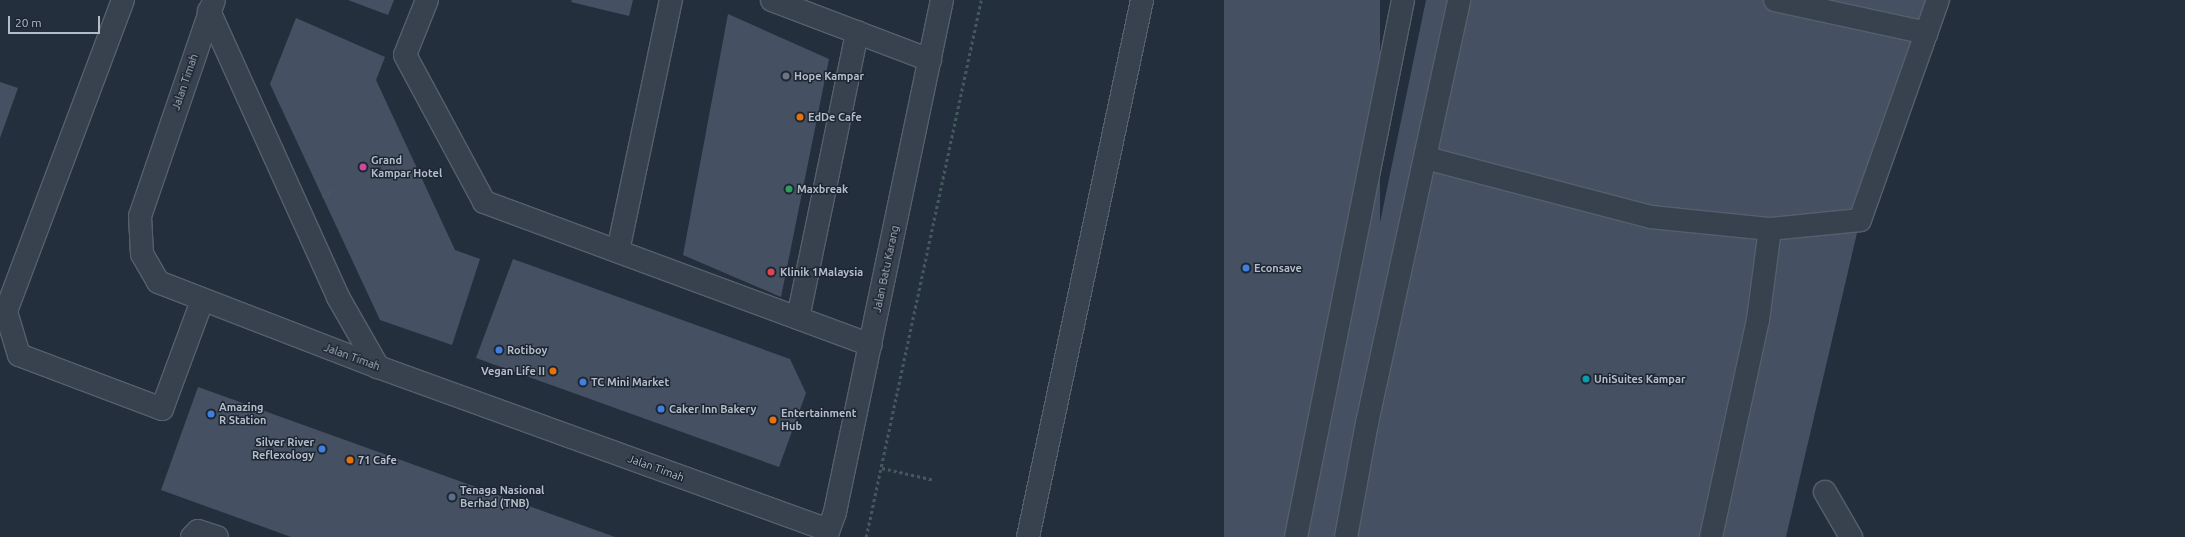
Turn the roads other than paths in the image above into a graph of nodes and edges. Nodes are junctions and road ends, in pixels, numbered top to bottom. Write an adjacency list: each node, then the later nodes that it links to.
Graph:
1 (123, 0): 18 (street)
2 (427, 0): 17 (street)
3 (671, 0): 17 (street)
4 (772, 0): 12 (street)
5 (942, 0): 14 (street, Jalan Batu Karang)
6 (1142, 0): 26 (street)
7 (1403, 0): 27 (street)
8 (1459, 0): 15 (street)
9 (1775, 0): 13 (street)
10 (1938, 0): 13 (street)
11 (211, 6): 18 (street, Jalan Timah); 21 (street)
12 (857, 32): 14 (street); 19 (street)
13 (1926, 33): 16 (street)
14 (930, 60): 20 (street, Jalan Batu Karang)
15 (1426, 158): 16 (street); 28 (street)
16 (1770, 229): 29 (street)
17 (618, 251): 19 (street)
18 (202, 301): 21 (street, Jalan Timah)
19 (798, 318): 20 (street)
20 (870, 345): 23 (street, Jalan Batu Karang)
21 (378, 367): 23 (street, Jalan Timah)
22 (1825, 492): 30 (street)
23 (827, 534)
24 (192, 537): 25 (street)
25 (217, 537)
26 (1028, 537)
27 (1296, 537)
28 (1346, 537)
29 (1711, 537)
30 (1851, 537)

